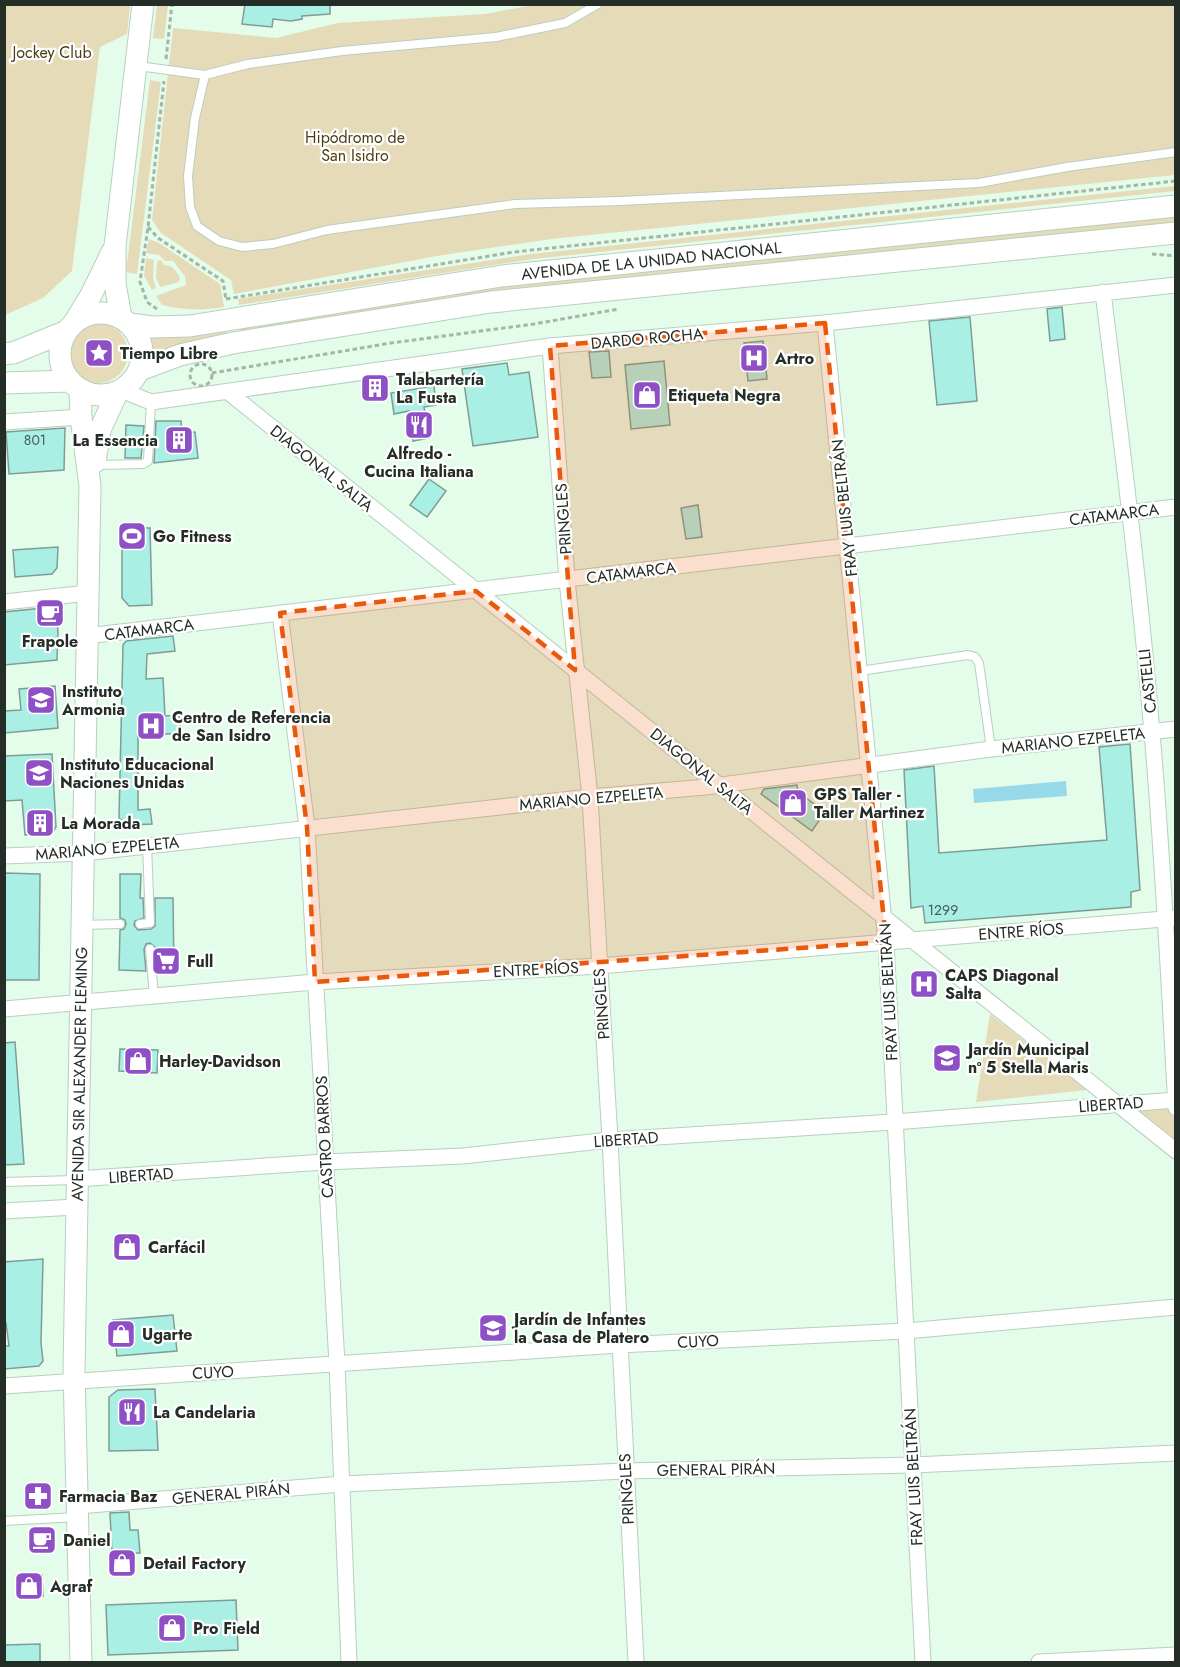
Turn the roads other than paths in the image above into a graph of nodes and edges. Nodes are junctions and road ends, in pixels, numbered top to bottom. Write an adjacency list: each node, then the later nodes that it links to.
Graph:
1 (143, 4): 3 (main road)
2 (598, 4): 4 (lane)
3 (137, 66): 4 (lane); 8 (main road)
4 (205, 75): 5 (lane)
5 (1176, 152)
6 (1176, 206): 11 (main road, AVENIDA DE LA UNIDAD NACIONAL)
7 (1176, 233): 16 (main road, AVENIDA DE LA UNIDAD NACIONAL)
8 (115, 246): 11 (main road); 13 (main road)
9 (1176, 285): 10 (street, DARDO ROCHA)
10 (1103, 292): 12 (street, DARDO ROCHA); 27 (street, CASTELLI)
11 (125, 320): 13 (main road); 16 (main road)
12 (825, 323): 14 (street, DARDO ROCHA); 28 (street, FRAY LUIS BELTRÁN)
13 (70, 327): 15 (main road); 18 (main road)
14 (550, 346): 20 (street, DARDO ROCHA); 29 (street, PRINGLES)
15 (4, 354)
16 (140, 369): 19 (main road)
17 (4, 383): 18 (main road)
18 (75, 385): 19 (main road); 22 (main road, AVENIDA SIR ALEXANDER FLEMING)
19 (119, 392): 21 (street, DARDO ROCHA); 24 (main road, AVENIDA SIR ALEXANDER FLEMING)
20 (228, 392): 21 (street, DARDO ROCHA); 30 (street, DIAGONAL SALTA)
21 (151, 402): 24 (lane)
22 (81, 417): 23 (street); 25 (main road, AVENIDA SIR ALEXANDER FLEMING)
23 (4, 422)
24 (94, 465): 25 (main road, AVENIDA SIR ALEXANDER FLEMING)
25 (90, 486): 31 (main road, AVENIDA SIR ALEXANDER FLEMING)
26 (1176, 507): 27 (street, CATAMARCA)
27 (1130, 512): 28 (street, CATAMARCA); 38 (street, CASTELLI)
28 (847, 547): 29 (street, CATAMARCA); 36 (street, FRAY LUIS BELTRÁN)
29 (567, 580): 30 (street, CATAMARCA); 35 (street, PRINGLES)
30 (476, 591): 33 (street, CATAMARCA); 35 (street, DIAGONAL SALTA)
31 (87, 593): 32 (street); 34 (main road, AVENIDA SIR ALEXANDER FLEMING)
32 (4, 602)
33 (280, 613): 34 (street, CATAMARCA); 43 (street, CASTRO BARROS)
34 (87, 636): 45 (main road, AVENIDA SIR ALEXANDER FLEMING)
35 (575, 670): 41 (street, DIAGONAL SALTA); 42 (street, PRINGLES)
36 (860, 671): 39 (lane); 40 (street, FRAY LUIS BELTRÁN)
37 (1176, 729): 38 (street, MARIANO EZPELETA)
38 (1152, 731): 39 (street, MARIANO EZPELETA); 48 (street, CASTELLI)
39 (991, 749): 40 (street, MARIANO EZPELETA)
40 (869, 766): 41 (street, MARIANO EZPELETA); 47 (street, FRAY LUIS BELTRÁN)
41 (720, 786): 42 (street, MARIANO EZPELETA); 47 (street, DIAGONAL SALTA)
42 (590, 797): 43 (street, MARIANO EZPELETA); 55 (street, PRINGLES)
43 (307, 827): 44 (street, MARIANO EZPELETA); 56 (street, CASTRO BARROS)
44 (147, 846): 45 (street, MARIANO EZPELETA); 50 (lane)
45 (84, 853): 46 (street, MARIANO EZPELETA); 51 (main road, AVENIDA SIR ALEXANDER FLEMING)
46 (4, 856)
47 (884, 917): 52 (street, DIAGONAL SALTA); 53 (street, FRAY LUIS BELTRÁN)
48 (1171, 919): 52 (street, ENTRE RÍOS); 60 (street, CASTELLI)
49 (120, 924): 51 (lane)
50 (140, 924)
51 (82, 925): 58 (main road, AVENIDA SIR ALEXANDER FLEMING)
52 (912, 939): 53 (street, ENTRE RÍOS); 61 (street, DIAGONAL SALTA)
53 (886, 942): 55 (street, ENTRE RÍOS); 63 (street, FRAY LUIS BELTRÁN)
54 (150, 950): 57 (lane)
55 (599, 966): 56 (street, ENTRE RÍOS); 64 (street, PRINGLES)
56 (315, 982): 57 (street, ENTRE RÍOS); 66 (street, CASTRO BARROS)
57 (154, 996): 58 (street, ENTRE RÍOS)
58 (81, 1002): 59 (street, ENTRE RÍOS); 67 (main road, AVENIDA SIR ALEXANDER FLEMING)
59 (4, 1010)
60 (1175, 1100): 61 (street, LIBERTAD); 62 (street, CASTELLI)
61 (1116, 1103): 63 (street, LIBERTAD); 65 (street, DIAGONAL SALTA)
62 (1176, 1108)
63 (894, 1122): 64 (street, LIBERTAD); 72 (street, FRAY LUIS BELTRÁN)
64 (610, 1140): 66 (street, LIBERTAD); 73 (street, PRINGLES)
65 (1176, 1151)
66 (325, 1162): 67 (street, LIBERTAD); 74 (street, CASTRO BARROS)
67 (76, 1179): 68 (lane); 69 (main road, AVENIDA SIR ALEXANDER FLEMING)
68 (4, 1182)
69 (76, 1207): 70 (street); 75 (main road, AVENIDA SIR ALEXANDER FLEMING)
70 (4, 1211)
71 (1176, 1307): 72 (street, CUYO)
72 (906, 1331): 73 (street, CUYO); 78 (street, FRAY LUIS BELTRÁN)
73 (619, 1345): 74 (street, CUYO); 79 (street, PRINGLES)
74 (337, 1364): 75 (street, CUYO); 80 (street, CASTRO BARROS)
75 (75, 1380): 76 (street, CUYO); 81 (main road, AVENIDA SIR ALEXANDER FLEMING)
76 (4, 1386)
77 (1176, 1453): 78 (street, GENERAL PIRÁN)
78 (913, 1465): 79 (street, GENERAL PIRÁN); 87 (street, FRAY LUIS BELTRÁN)
79 (625, 1471): 80 (street, GENERAL PIRÁN); 86 (street, PRINGLES)
80 (342, 1484): 81 (street, GENERAL PIRÁN); 85 (street, CASTRO BARROS)
81 (78, 1511): 82 (lane); 84 (main road, AVENIDA SIR ALEXANDER FLEMING)
82 (4, 1521)
83 (1176, 1655): 88 (street)
84 (81, 1662)
85 (349, 1662)
86 (636, 1662)
87 (922, 1662)
88 (1039, 1662)

